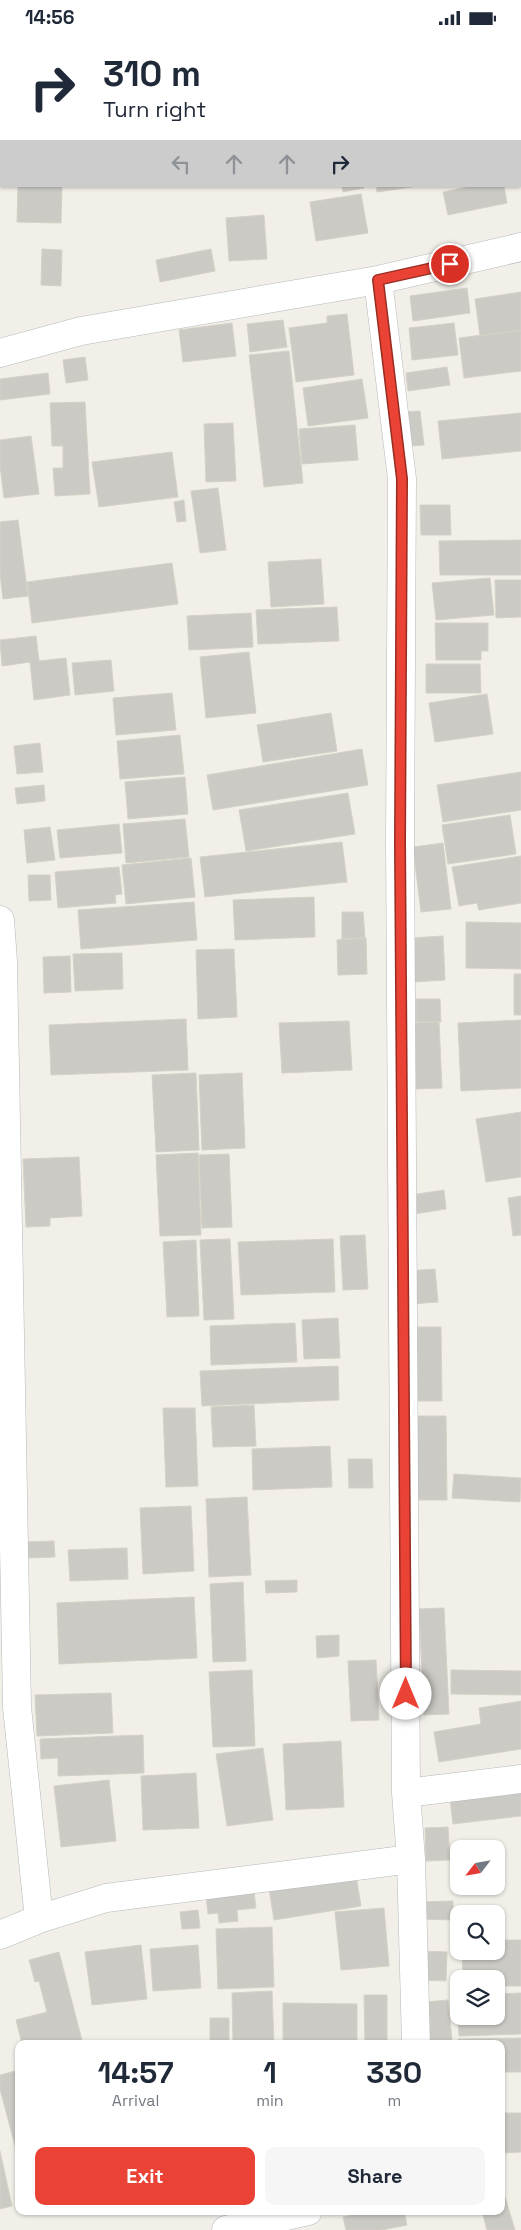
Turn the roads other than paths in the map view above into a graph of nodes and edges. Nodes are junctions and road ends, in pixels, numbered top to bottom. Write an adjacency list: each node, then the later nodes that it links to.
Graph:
1 (521, 247): 2 (street)
2 (378, 280): 3 (street); 6 (street)
3 (0, 353)
4 (0, 920): 8 (street)
5 (521, 1779): 6 (street)
6 (406, 1793): 7 (street)
7 (411, 1859): 8 (street); 10 (street)
8 (40, 1919): 9 (street)
9 (0, 1935)
10 (416, 2040)
11 (299, 2215): 12 (street)
12 (278, 2224): 13 (street)
13 (226, 2230)

